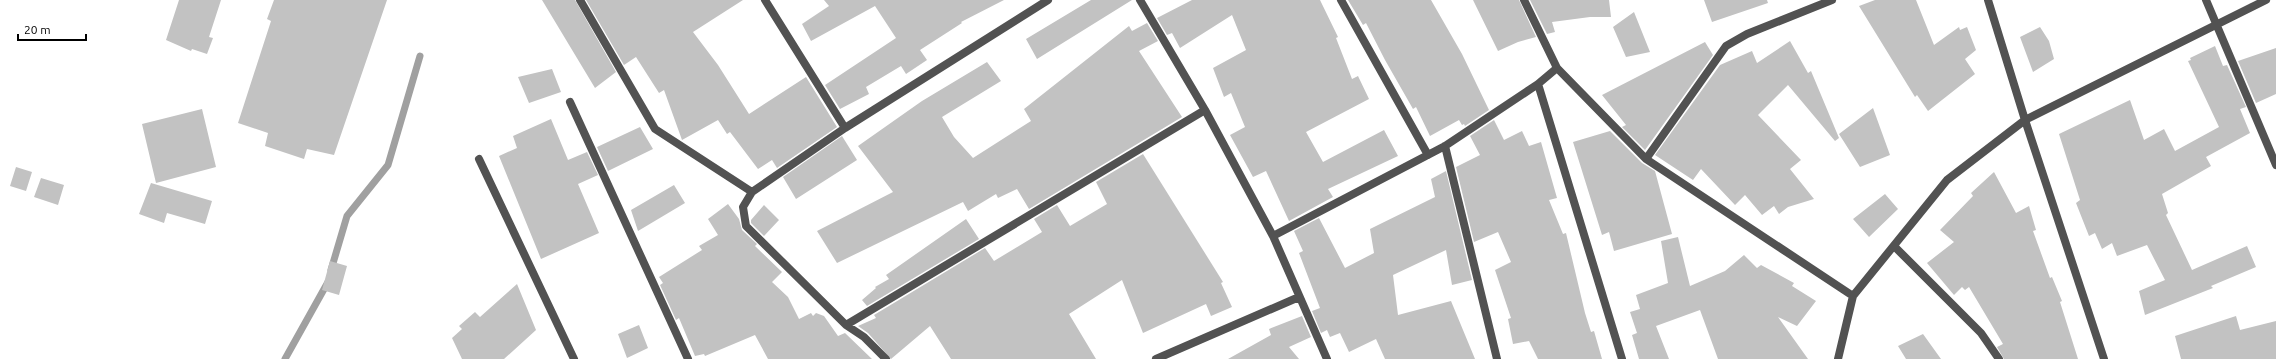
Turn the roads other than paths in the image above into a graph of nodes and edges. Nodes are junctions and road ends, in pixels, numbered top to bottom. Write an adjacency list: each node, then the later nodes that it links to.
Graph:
1 (580, 0): 23 (street)
2 (765, 0): 17 (street)
3 (1048, 0): 17 (street)
4 (1140, 0): 15 (street)
5 (1341, 0): 19 (street)
6 (1524, 0): 12 (street)
7 (1832, 0): 21 (street)
8 (1988, 0): 16 (street)
9 (2206, 0): 11 (street)
10 (2266, 0): 11 (street)
11 (2217, 24): 16 (street); 22 (street)
12 (1557, 68): 13 (street); 21 (street)
13 (1538, 84): 18 (street); 35 (street)
14 (570, 102): 30 (street)
15 (1204, 110): 24 (street); 28 (street)
16 (2025, 120): 25 (street); 38 (street)
17 (845, 128): 23 (street)
18 (1445, 146): 19 (street); 34 (street)
19 (1428, 155): 24 (street)
20 (479, 159): 29 (street)
21 (1646, 159): 26 (street)
22 (2276, 165)
23 (752, 192): 28 (street)
24 (1273, 236): 27 (street)
25 (1894, 246): 26 (street); 37 (street)
26 (1853, 296): 36 (street)
27 (1300, 297): 32 (street); 33 (street)
28 (846, 325): 31 (street)
29 (574, 359)
30 (688, 359)
31 (886, 359)
32 (1156, 359)
33 (1326, 359)
34 (1498, 359)
35 (1622, 359)
36 (1838, 359)
37 (1999, 359)
38 (2104, 359)

